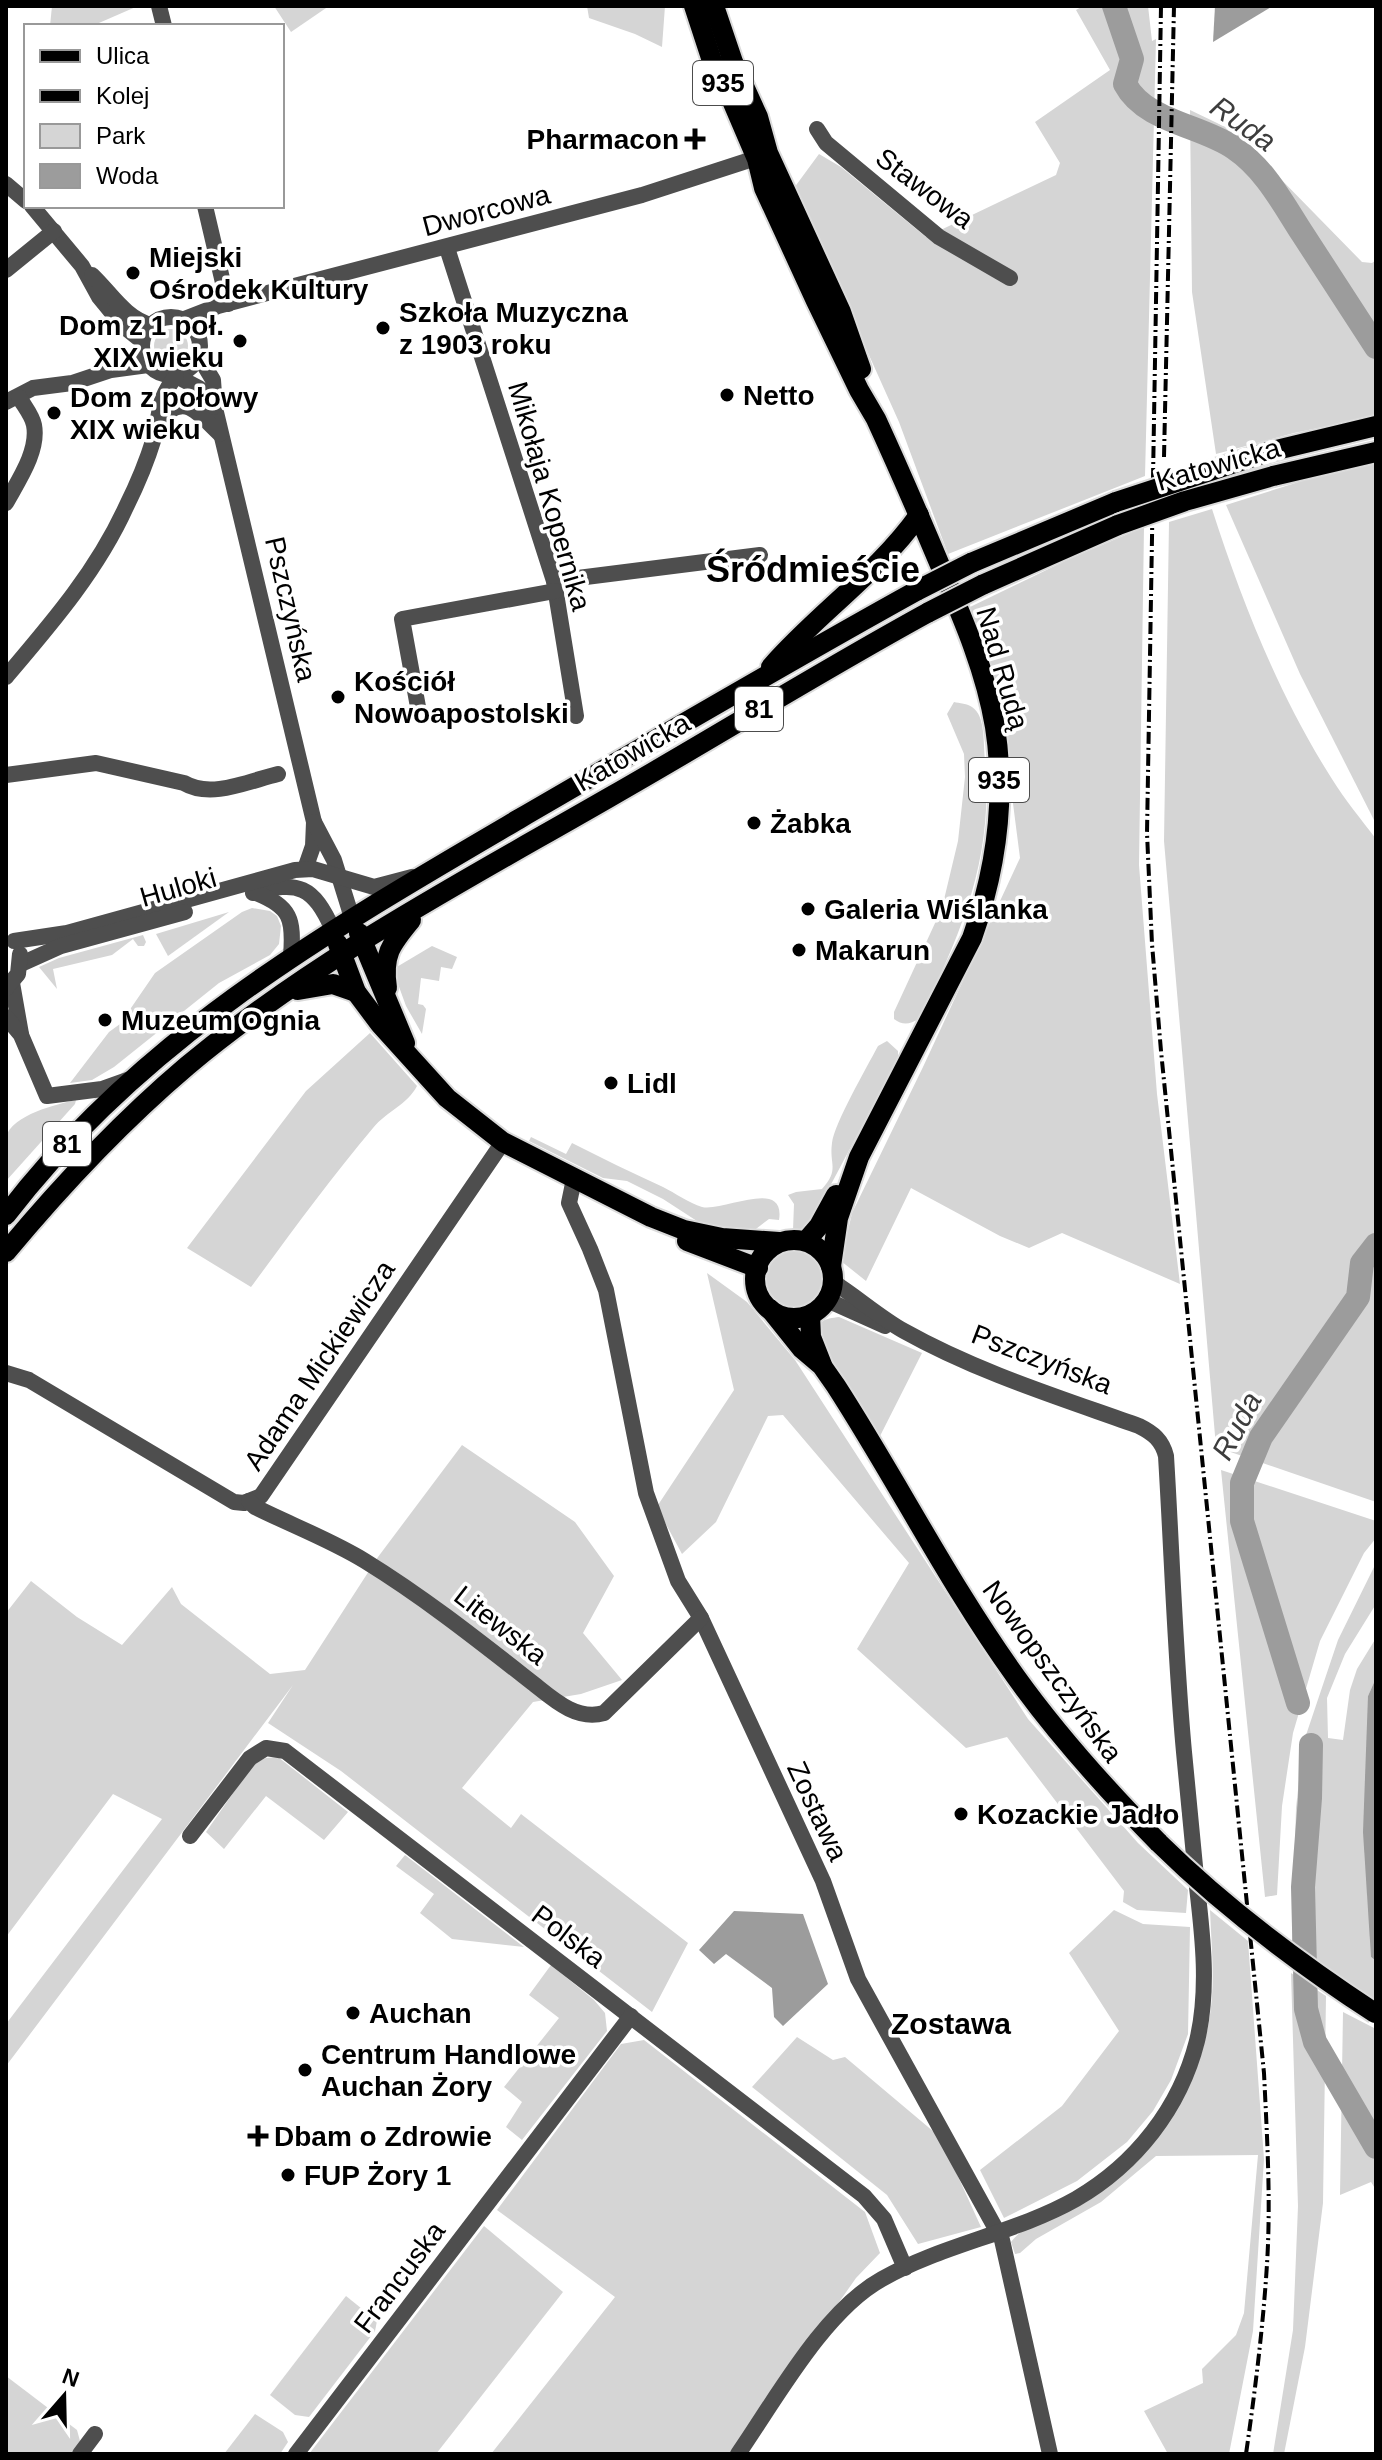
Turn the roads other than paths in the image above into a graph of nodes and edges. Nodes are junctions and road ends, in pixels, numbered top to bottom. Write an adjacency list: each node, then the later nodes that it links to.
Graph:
1 (694, 6): 4 (main road, Nad Rudą / 935)
2 (714, 6): 4 (main road, Nad Rudą / 935)
3 (817, 129): 13 (street, Stawowa)
4 (763, 156): 10 (street, Dworcowa); 29 (main road, Nad Rudą / 935)
5 (6, 184): 6 (street)
6 (24, 199)
7 (34, 208): 9 (street)
8 (205, 208): 14 (street)
9 (54, 231): 11 (street); 12 (street)
10 (447, 248): 14 (street, Dworcowa); 31 (street, Mikołaja Kopernika)
11 (82, 266): 16 (street); 18 (street)
12 (6, 270)
13 (1010, 278)
14 (221, 306): 15 (street, Dworcowa); 17 (street)
15 (182, 320): 16 (street); 17 (street)
16 (151, 325): 18 (street)
17 (198, 336): 19 (street)
18 (142, 341): 20 (street)
19 (198, 355): 21 (street); 23 (street, Pszczyńska)
20 (148, 365): 21 (street); 22 (street)
21 (176, 376): 23 (street); 24 (street)
22 (12, 400): 28 (street)
23 (215, 408): 26 (street, Pszczyńska)
24 (158, 421): 26 (street); 32 (street)
25 (1376, 426): 33 (main road, Katowicka / 81, bridge)
26 (221, 435): 38 (street, Pszczyńska)
27 (1376, 452): 43 (main road, Katowicka / 81, bridge)
28 (6, 503)
29 (919, 515): 33 (main road); 60 (main road, Nad Rudą / 935)
30 (760, 555): 31 (street)
31 (555, 586): 34 (street); 35 (street, Mikołaja Kopernika)
32 (6, 677)
33 (760, 679): 40 (main road, Katowicka / 81)
34 (418, 707)
35 (576, 716)
36 (278, 774): 37 (street)
37 (6, 775)
38 (314, 822): 39 (street, Pszczyńska); 41 (street, Pszczyńska)
39 (305, 869): 41 (street, Huloki); 46 (street, Huloki)
40 (428, 873): 41 (street, Huloki); 44 (main road, Katowicka / 81)
41 (339, 877): 44 (street, Pszczyńska)
42 (256, 893): 45 (street, Huloki); 49 (street); 50 (street, Huloki)
43 (424, 906): 47 (main road, Katowicka / 81); 54 (main road)
44 (352, 918): 45 (main road, Katowicka / 81); 47 (main road, Pszczyńska)
45 (333, 930): 48 (main road, Pszczyńska); 49 (main road, Katowicka / 81)
46 (10, 937): 50 (street)
47 (363, 942): 48 (main road, Katowicka / 81); 54 (main road, Pszczyńska)
48 (342, 955): 52 (main road, Pszczyńska); 53 (main road, Katowicka / 81)
49 (291, 956): 58 (main road, Katowicka / 81)
50 (21, 964): 51 (street)
51 (9, 985): 56 (street)
52 (356, 992): 53 (main road); 57 (main road, Pszczyńska)
53 (282, 994): 66 (main road, Katowicka / 81)
54 (389, 1003): 57 (main road, Pszczyńska)
55 (6, 1017): 56 (street)
56 (21, 1035): 58 (street)
57 (409, 1053): 59 (main road, Pszczyńska)
58 (133, 1078): 62 (main road, Katowicka / 81)
59 (503, 1142): 61 (main road, Pszczyńska); 73 (street, Adama Mickiewicza)
60 (859, 1157): 64 (main road, Nad Rudą / 935); 68 (main road, Nad Rudą / 935)
61 (574, 1179): 63 (main road, Pszczyńska); 74 (street, Zostawa)
62 (6, 1215)
63 (651, 1217): 65 (main road, Pszczyńska); 67 (main road, Pszczyńska)
64 (806, 1241): 65 (main road); 68 (main road)
65 (779, 1242): 67 (main road)
66 (6, 1252)
67 (758, 1268): 69 (main road)
68 (830, 1282): 70 (main road); 78 (street, Pszczyńska)
69 (770, 1309): 70 (main road); 71 (main road, Nowopszczyńska)
70 (810, 1315): 71 (main road, Nowopszczyńska)
71 (822, 1366): 76 (main road, Nowopszczyńska, bridge)
72 (6, 1373): 73 (street, Adama Mickiewicza)
73 (249, 1501): 74 (street, Litewska)
74 (701, 1618): 78 (street, Zostawa)
75 (190, 1836): 77 (street, Polska)
76 (1375, 2014)
77 (631, 2016): 79 (street, Polska); 82 (street, Francuska)
78 (999, 2233): 79 (street); 84 (street, Zostawa)
79 (905, 2268): 83 (street)
80 (95, 2434): 81 (street)
81 (80, 2454)
82 (296, 2454)
83 (738, 2454)
84 (1050, 2454)

